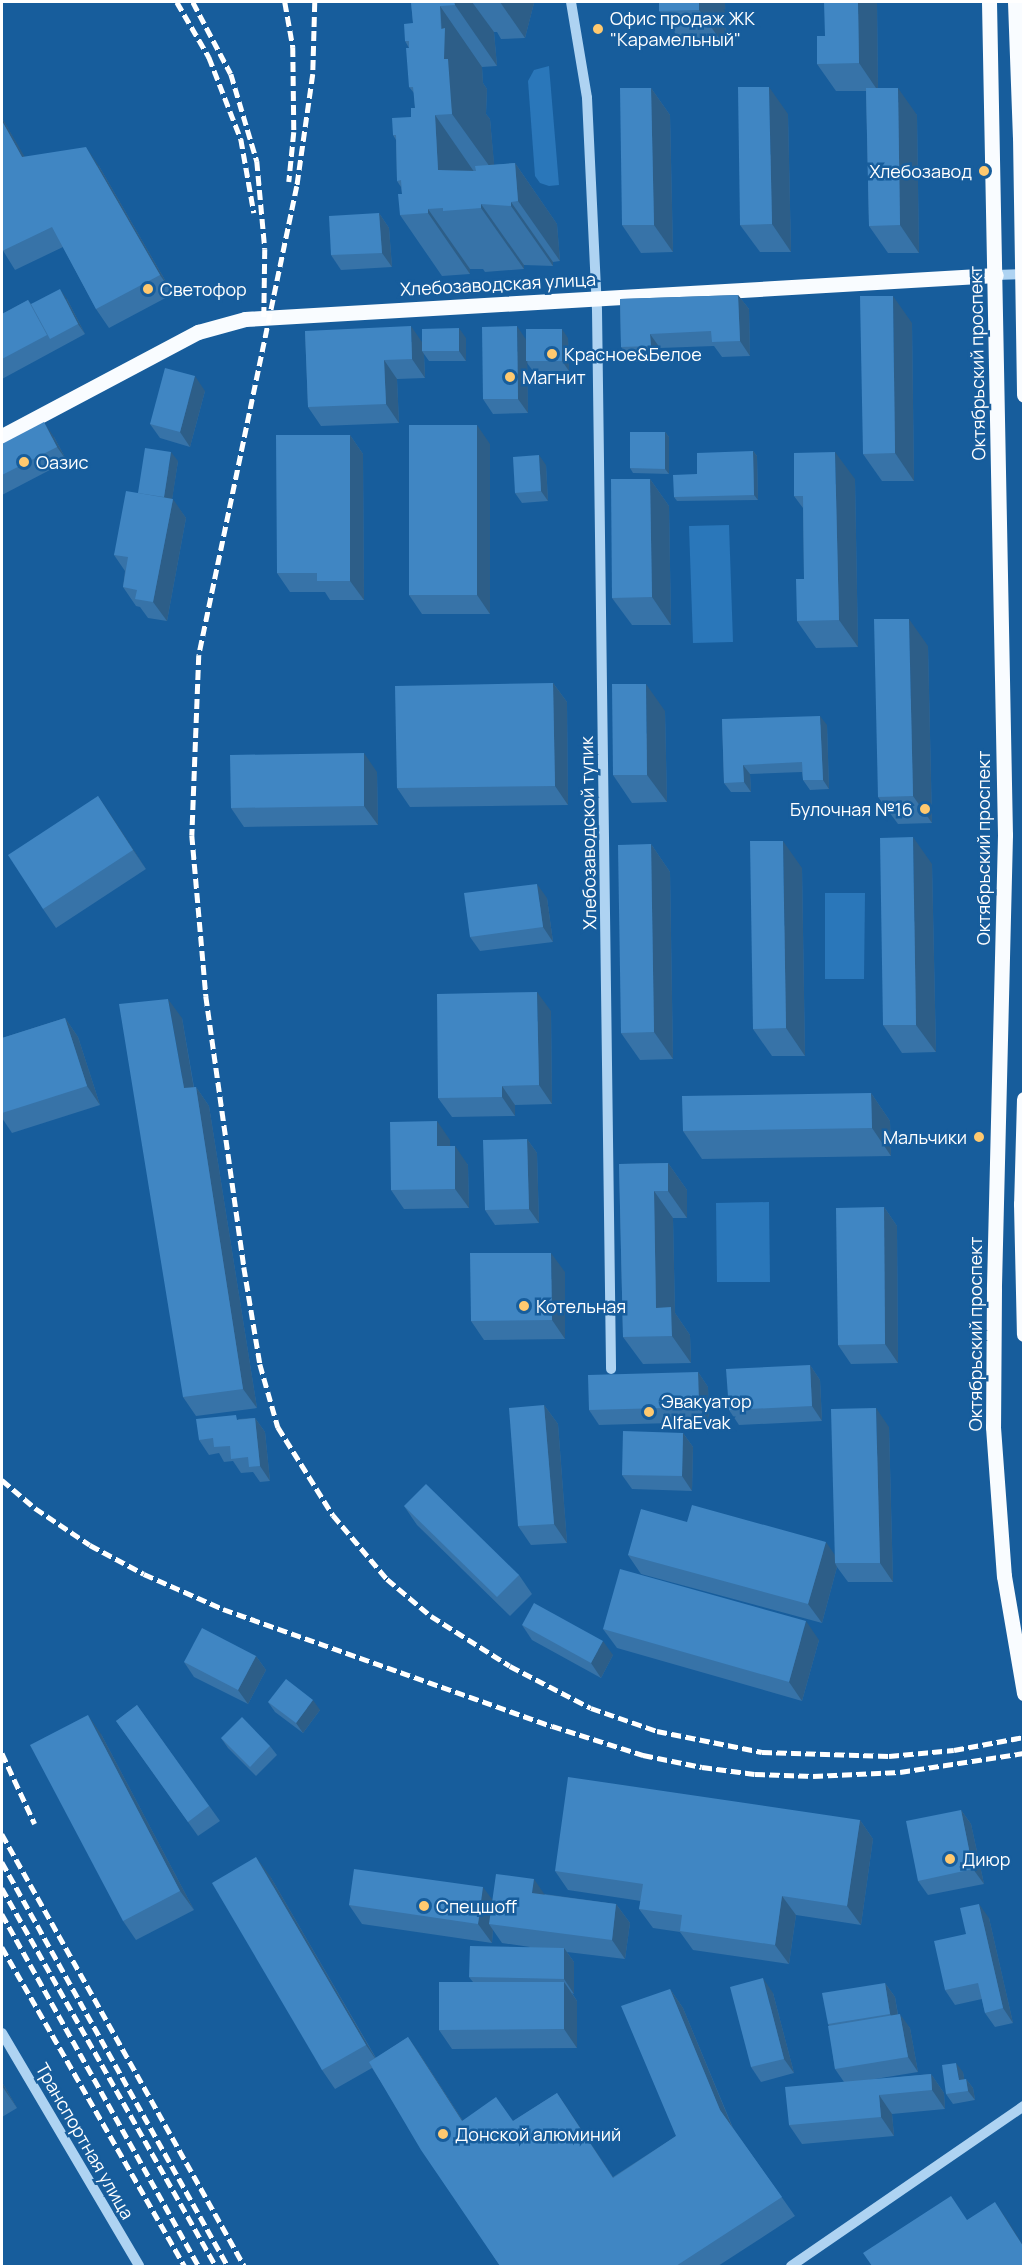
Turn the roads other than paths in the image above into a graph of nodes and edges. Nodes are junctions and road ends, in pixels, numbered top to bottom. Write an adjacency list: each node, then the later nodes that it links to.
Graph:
1 (571, 2): 6 (street, Хлебозаводской тупик)
2 (989, 2): 5 (main road, Октябрьский проспект)
3 (1015, 2): 4 (main road)
4 (1022, 274): 5 (street, Хлебозаводская улица); 7 (main road)
5 (996, 275): 6 (main road, Хлебозаводская улица); 12 (main road, Октябрьский проспект)
6 (596, 297): 8 (main road, Хлебозаводская улица); 11 (street, Хлебозаводской тупик)
7 (1023, 395)
8 (2, 436)
9 (1023, 1099): 10 (main road)
10 (1023, 1334)
11 (611, 1369)
12 (1023, 1693)
13 (2, 2033): 15 (street, Транспортная улица)
14 (1023, 2106): 16 (street)
15 (138, 2266)
16 (791, 2266)

